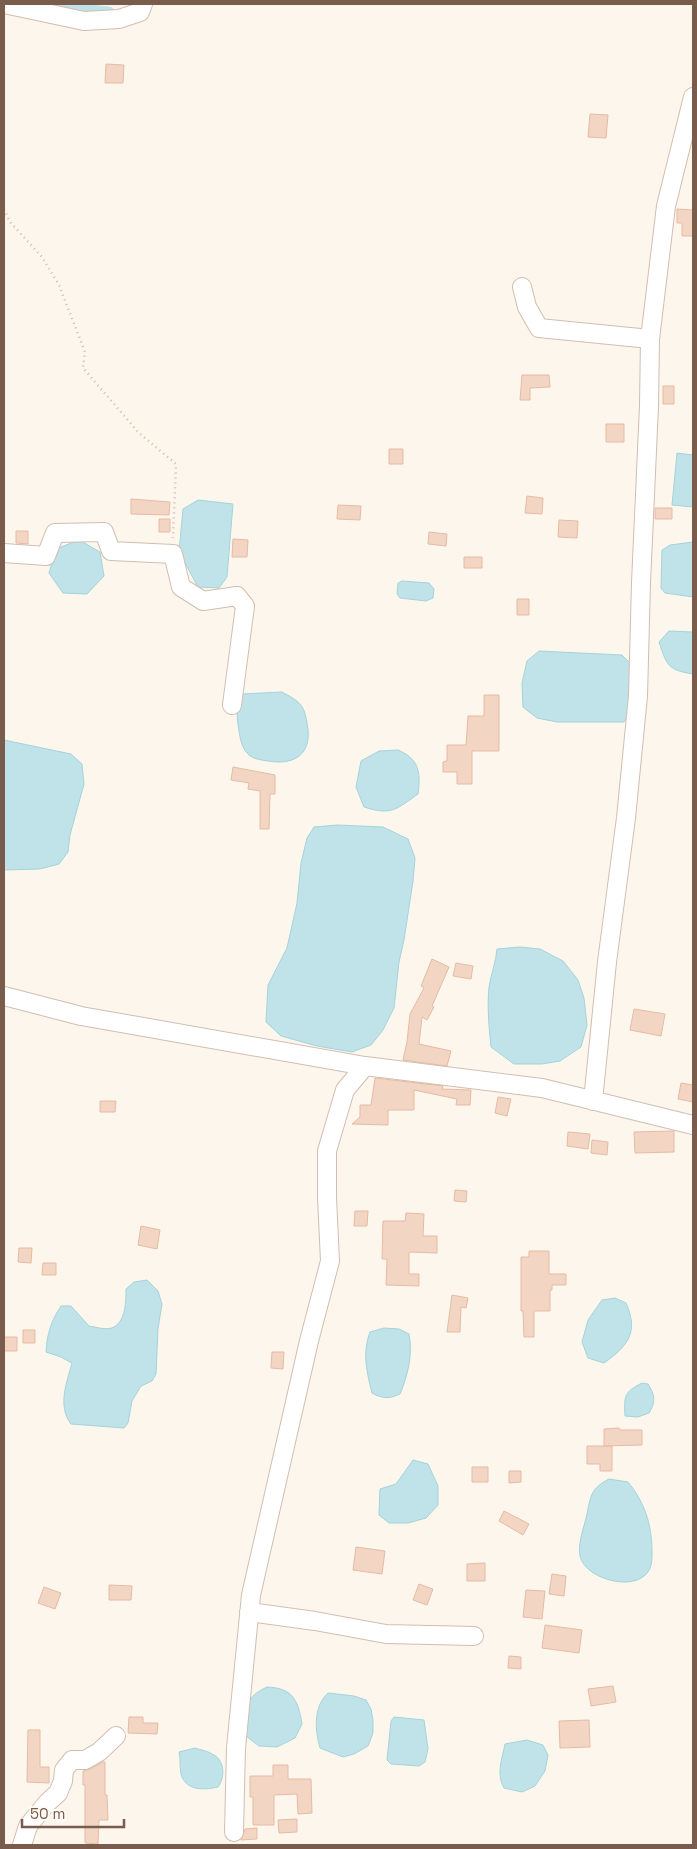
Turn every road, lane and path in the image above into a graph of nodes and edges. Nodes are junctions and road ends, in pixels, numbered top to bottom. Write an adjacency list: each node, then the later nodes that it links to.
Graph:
1 (4, 4): 2 (street)
2 (143, 4)
3 (693, 97): 6 (street)
4 (4, 209): 8 (path)
5 (522, 286): 6 (street)
6 (650, 339): 12 (street)
7 (4, 553): 8 (street)
8 (173, 554): 9 (street)
9 (232, 705)
10 (4, 996): 11 (street)
11 (365, 1066): 12 (street); 14 (street)
12 (594, 1101): 13 (street)
13 (693, 1125)
14 (249, 1612): 15 (street); 17 (street)
15 (474, 1636)
16 (116, 1736): 18 (street)
17 (234, 1832)
18 (22, 1845)

